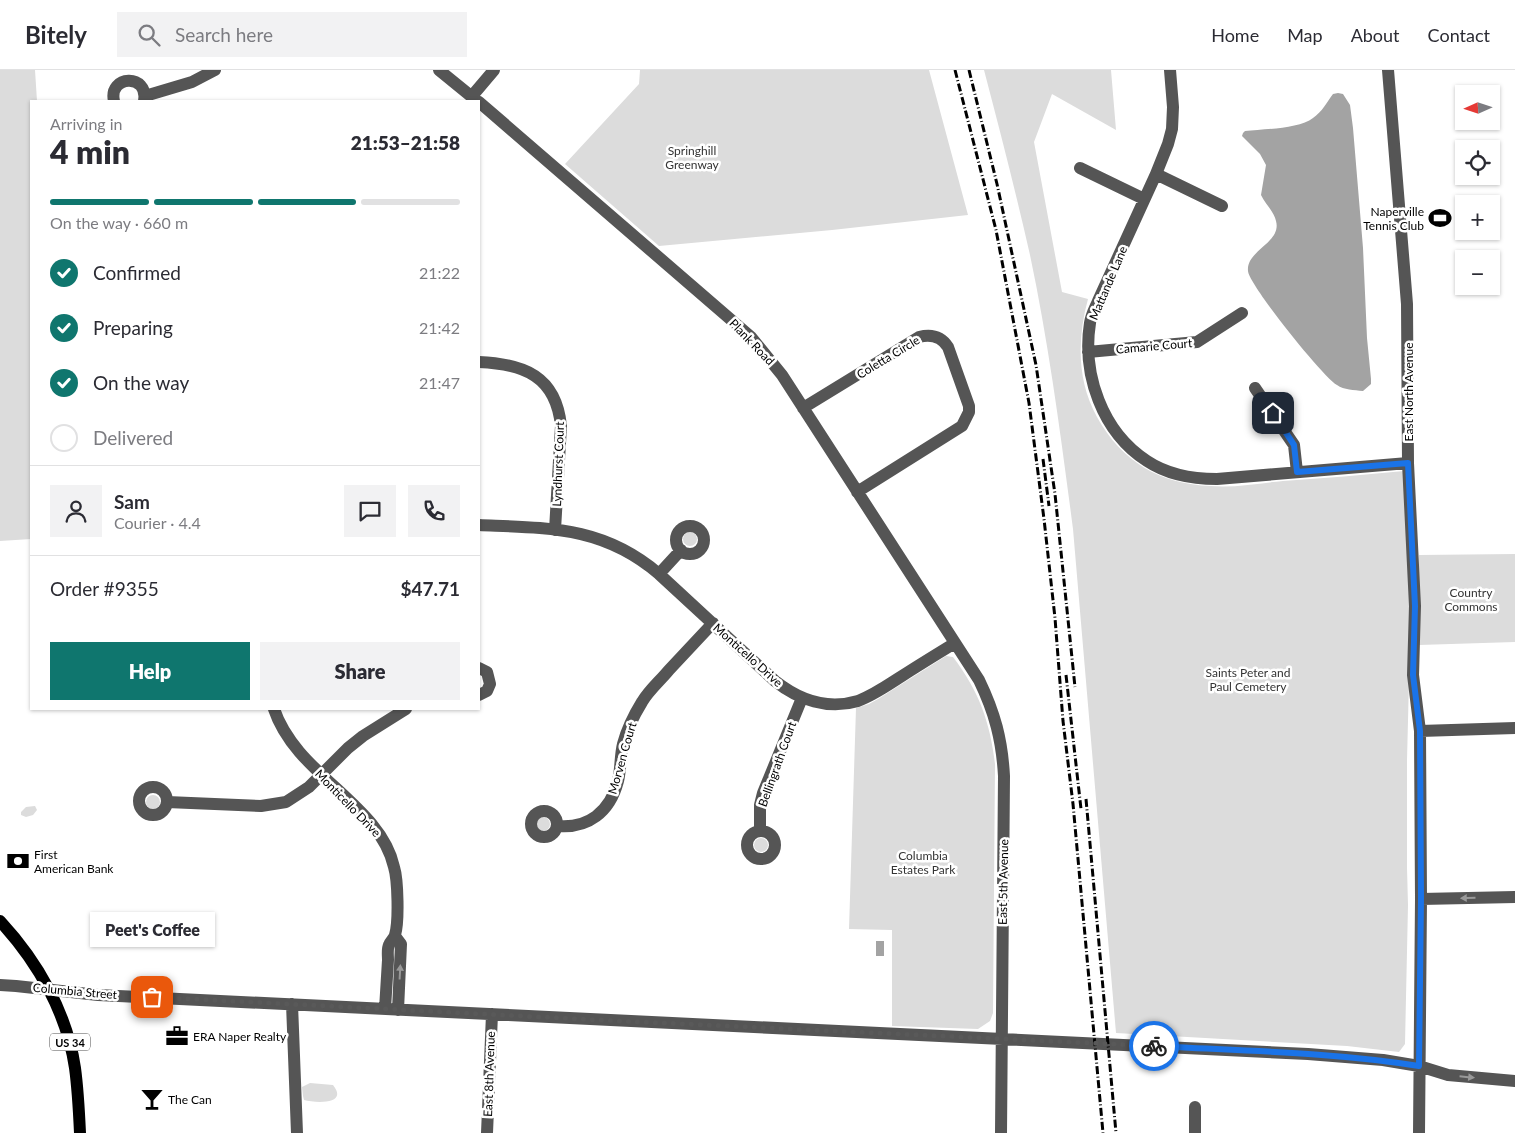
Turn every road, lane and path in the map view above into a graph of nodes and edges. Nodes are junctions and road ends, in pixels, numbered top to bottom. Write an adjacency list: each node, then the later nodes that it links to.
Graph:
1 (215, 70): 6 (street)
2 (439, 70): 8 (street, Plank Road)
3 (494, 70): 8 (street)
4 (1170, 70): 11 (street, Mattande Lane)
5 (1388, 70): 19 (street, East North Avenue)
6 (144, 98): 7 (street)
7 (114, 100)
8 (476, 100)
9 (480, 103): 18 (street, Plank Road)
10 (1080, 168): 12 (street)
11 (1156, 174): 12 (street, Mattande Lane); 13 (street)
12 (1144, 199): 15 (street, Mattande Lane)
13 (1222, 206)
14 (1242, 313): 15 (street, Camarie Court)
15 (1088, 352): 20 (street, Mattande Lane)
16 (480, 362): 23 (street, Lyndhurst Court)
17 (1255, 388): 20 (street)
18 (804, 408): 21 (street, Plank Road); 21 (street, Coletta Circle)
19 (1408, 463): 20 (street, Mattande Lane); 34 (street, East North Avenue)
20 (1297, 472)
21 (857, 492): 27 (street, Plank Road)
22 (480, 525): 23 (street, Monticello Drive)
23 (555, 530): 25 (street, Monticello Drive)
24 (681, 550): 25 (street)
25 (659, 574): 26 (street, Monticello Drive)
26 (713, 623): 30 (street, Monticello Drive); 37 (street, Morven Court)
27 (954, 643): 30 (street, Monticello Drive); 47 (street, East 5th Avenue)
28 (480, 668): 29 (street)
29 (480, 694)
30 (802, 698): 38 (street, Bellingrath Court)
31 (274, 710): 35 (street, Monticello Drive)
32 (404, 710): 35 (street)
33 (1515, 728): 34 (street)
34 (1420, 731): 40 (street, East North Avenue)
35 (321, 775): 36 (street); 45 (street, Monticello Drive)
36 (167, 802)
37 (557, 826)
38 (760, 831)
39 (1515, 897): 40 (street, one-way to 40)
40 (1421, 898): 48 (street, East North Avenue)
41 (0, 921): 43 (main road, US 34)
42 (0, 985): 43 (street, Columbia Street)
43 (49, 990): 44 (street, Columbia Street); 51 (main road, US 34)
44 (292, 1004): 45 (street, Columbia Street); 52 (street)
45 (391, 1009): 46 (street, Columbia Street)
46 (492, 1014): 47 (street, Columbia Street); 53 (street, East 8th Avenue)
47 (1001, 1038): 48 (street, Columbia Street); 54 (street, East 5th Avenue)
48 (1419, 1066): 49 (street, Columbia Street, one-way to 49); 56 (street, East North Avenue)
49 (1515, 1080)
50 (1196, 1107): 55 (street)
51 (80, 1133)
52 (297, 1133)
53 (487, 1133)
54 (1001, 1133)
55 (1195, 1133)
56 (1419, 1133)

